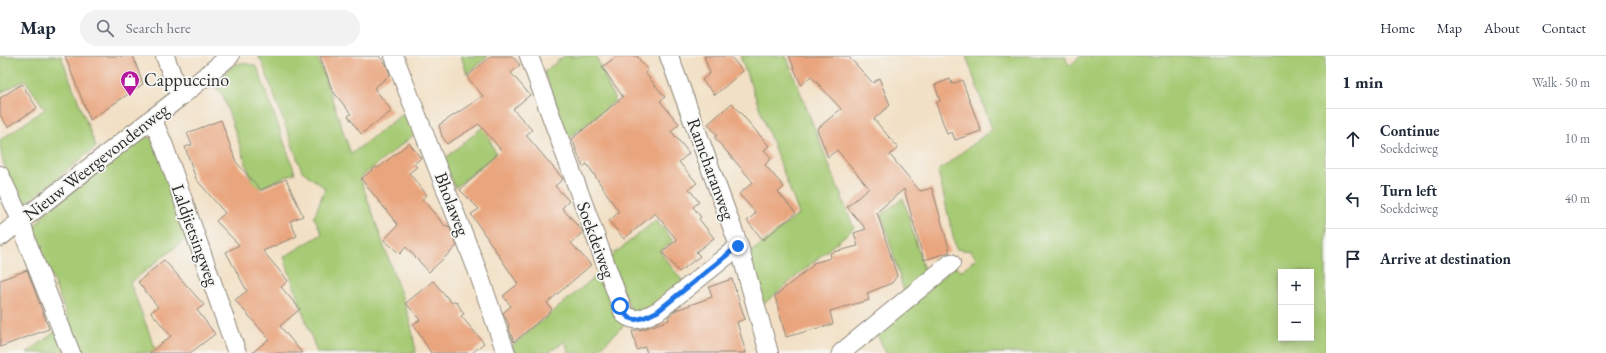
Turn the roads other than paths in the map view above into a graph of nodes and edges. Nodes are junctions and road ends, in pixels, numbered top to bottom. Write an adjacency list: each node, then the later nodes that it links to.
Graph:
1 (165, 56): 6 (street)
2 (230, 56): 6 (street, Nieuw Weergevondenweg)
3 (394, 56): 15 (street, Bholaweg)
4 (529, 56): 11 (street, Soekdeiweg)
5 (669, 56): 11 (street, Ramcharanweg)
6 (180, 97): 7 (street, Nieuw Weergevondenweg)
7 (152, 118): 9 (street, Nieuw Weergevondenweg); 14 (street, Laldjietsingweg)
8 (0, 175): 9 (street)
9 (20, 220): 10 (street, Nieuw Weergevondenweg); 13 (street)
10 (0, 237)
11 (738, 246): 16 (street, Ramcharanweg)
12 (951, 263): 17 (street)
13 (71, 353)
14 (238, 353)
15 (506, 353)
16 (769, 353)
17 (841, 353)

